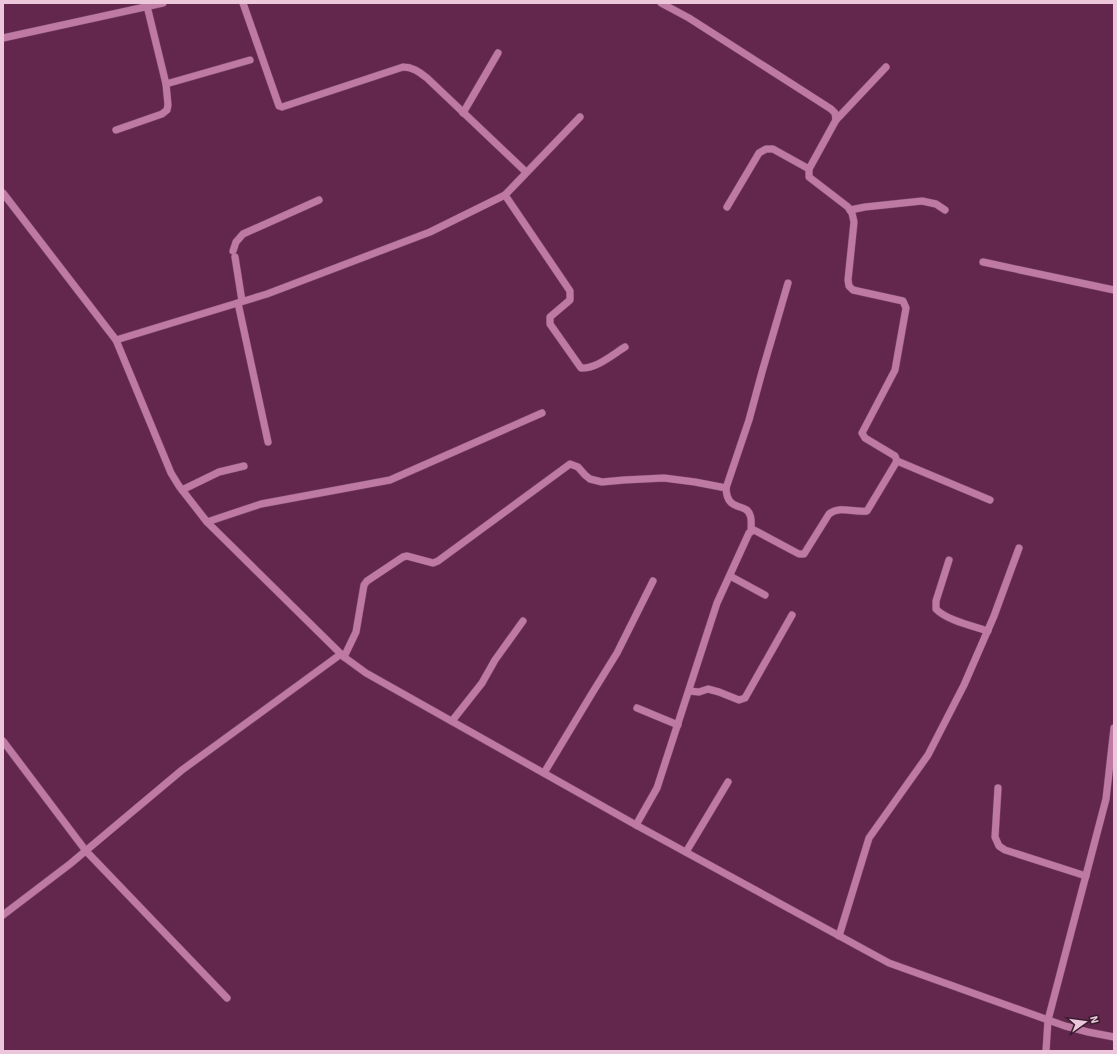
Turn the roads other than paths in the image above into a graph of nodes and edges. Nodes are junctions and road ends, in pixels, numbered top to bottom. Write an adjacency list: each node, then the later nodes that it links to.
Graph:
1 (163, 3): 4 (street)
2 (243, 3): 7 (street)
3 (661, 3): 12 (street)
4 (147, 6): 5 (street); 9 (street)
5 (3, 38)
6 (498, 53): 10 (street)
7 (256, 59): 9 (street); 10 (street)
8 (886, 67): 12 (street)
9 (166, 84): 13 (street)
10 (463, 113): 15 (street)
11 (580, 117): 15 (street)
12 (836, 120): 14 (street)
13 (116, 130)
14 (809, 169): 19 (street); 20 (street)
15 (526, 172): 17 (street)
16 (3, 193): 26 (street)
17 (505, 194): 25 (street); 27 (street)
18 (319, 200): 25 (street)
19 (727, 207)
20 (850, 210): 21 (street); 30 (street)
21 (945, 210)
22 (983, 262): 24 (street)
23 (788, 283): 32 (street)
24 (1114, 290)
25 (240, 302): 26 (street); 29 (street)
26 (116, 340): 33 (street)
27 (625, 347)
28 (542, 413): 35 (street)
29 (268, 442)
30 (897, 462): 34 (street); 36 (street)
31 (244, 466): 33 (street)
32 (726, 488): 36 (street); 45 (street)
33 (182, 490): 35 (street)
34 (990, 500)
35 (207, 522): 45 (street)
36 (751, 531): 39 (street)
37 (1019, 548): 44 (street)
38 (949, 560): 44 (street)
39 (730, 576): 41 (street); 46 (street)
40 (653, 581): 53 (street)
41 (765, 595)
42 (792, 616): 46 (street)
43 (523, 621): 48 (street)
44 (988, 631): 61 (street)
45 (342, 656): 48 (street); 57 (street)
46 (689, 690): 49 (street)
47 (637, 708): 49 (street)
48 (452, 721): 53 (street)
49 (678, 725): 56 (street)
50 (1114, 728): 52 (street)
51 (3, 741): 57 (street)
52 (1112, 770): 59 (street)
53 (544, 773): 56 (street)
54 (728, 782): 58 (street)
55 (998, 788): 59 (street)
56 (636, 825): 58 (street)
57 (86, 850): 60 (street); 62 (street)
58 (686, 852): 61 (street)
59 (1086, 876): 63 (street)
60 (3, 915)
61 (839, 936): 63 (street)
62 (227, 998)
63 (1048, 1020): 64 (street); 65 (street)
64 (1114, 1037)
65 (1046, 1051)

